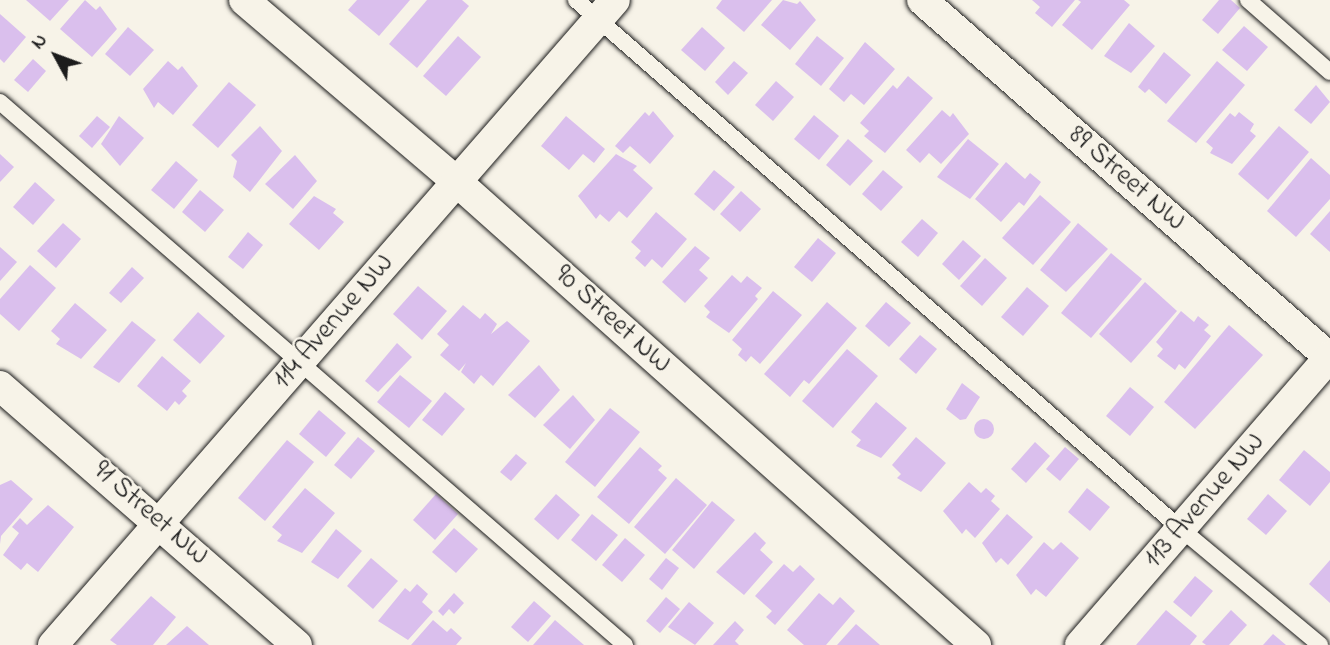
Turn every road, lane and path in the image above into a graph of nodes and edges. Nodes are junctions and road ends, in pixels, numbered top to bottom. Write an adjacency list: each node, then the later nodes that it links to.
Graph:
1 (244, 0): 7 (street, 90 Street NW)
2 (922, 0): 8 (street, 89 Street NW)
3 (1248, 0): 5 (lane)
4 (596, 6): 7 (street, 114 Avenue NW); 12 (lane)
5 (1330, 72)
6 (0, 102): 9 (lane)
7 (456, 181): 9 (street, 114 Avenue NW); 16 (street, 90 Street NW)
8 (1330, 357): 12 (street, 113 Avenue NW)
9 (300, 361): 11 (street, 114 Avenue NW); 15 (lane)
10 (0, 386): 11 (street, 91 Street NW)
11 (160, 522): 13 (street, 114 Avenue NW); 14 (street, 91 Street NW)
12 (1181, 529): 17 (street, 113 Avenue NW); 18 (lane)
13 (53, 645)
14 (297, 645)
15 (625, 645)
16 (976, 645)
17 (1080, 645)
18 (1320, 645)

